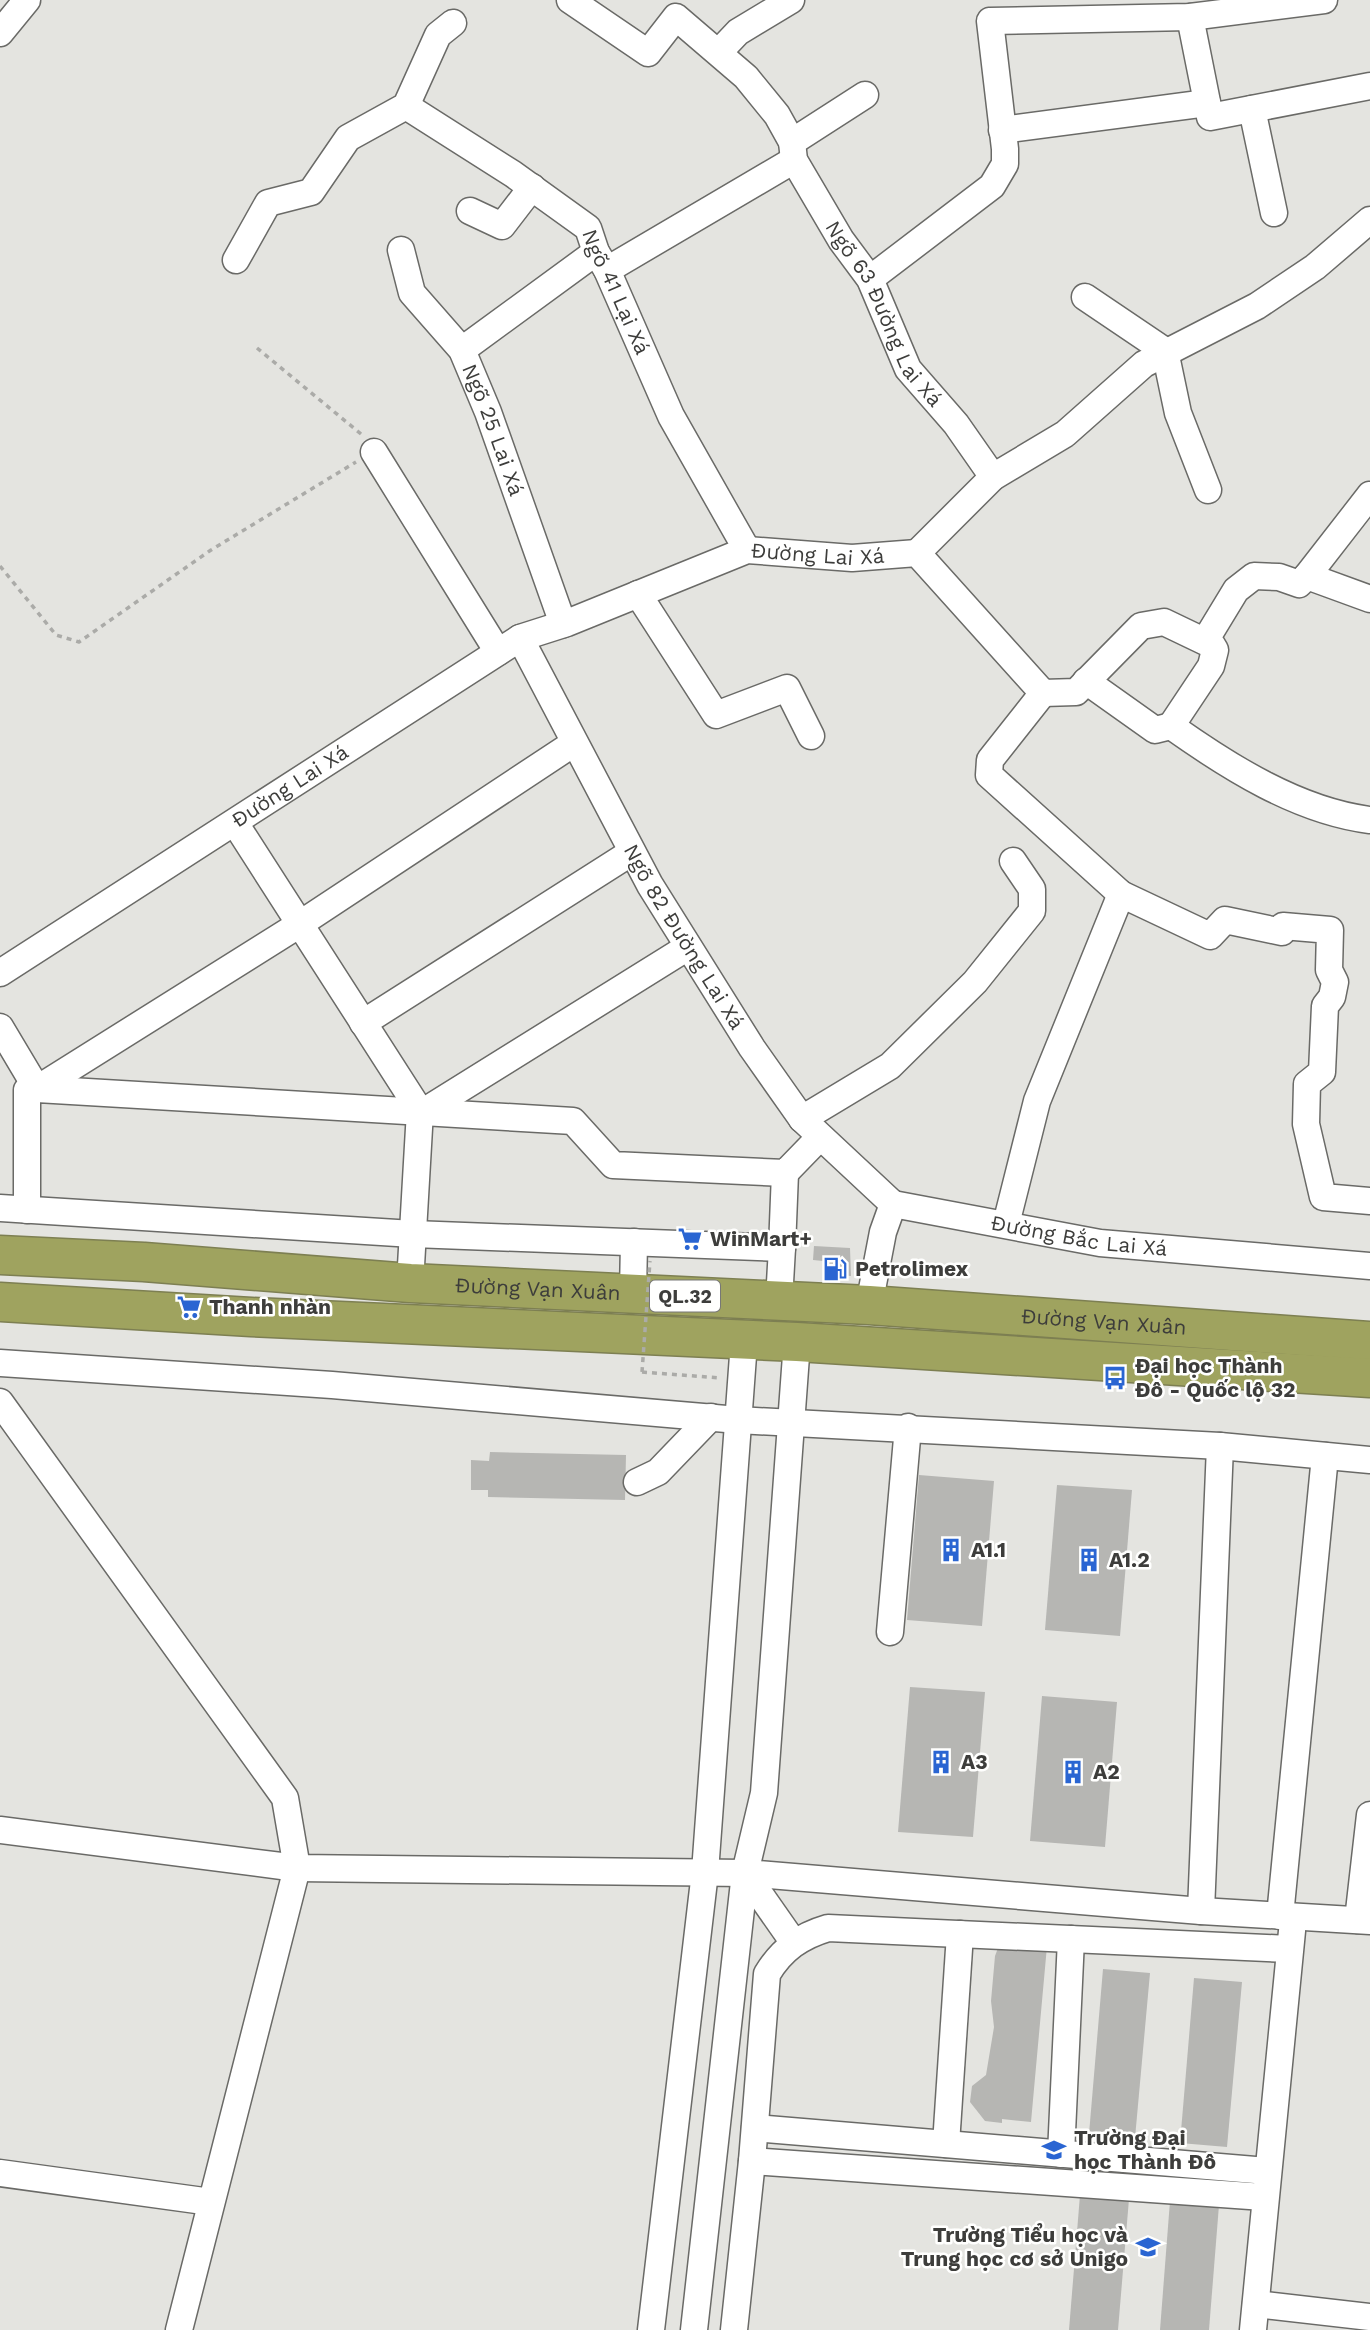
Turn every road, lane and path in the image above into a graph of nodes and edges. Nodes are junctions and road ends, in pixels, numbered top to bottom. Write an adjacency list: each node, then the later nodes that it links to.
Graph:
1 (27, 0): 8 (street)
2 (570, 0): 9 (street, Ngõ 63 Đường Lai Xá)
3 (791, 0): 9 (street)
4 (1324, 0): 6 (street)
5 (1039, 9): 6 (street); 15 (street)
6 (1190, 17): 12 (street)
7 (453, 23): 13 (street)
8 (0, 33)
9 (719, 52): 16 (street, Ngõ 63 Đường Lai Xá)
10 (1370, 86): 14 (street)
11 (865, 96): 16 (street)
12 (1207, 103): 14 (street); 15 (street)
13 (406, 106): 17 (street, Ngõ 41 Lại Xá); 22 (street)
14 (1252, 109): 19 (street)
15 (1002, 130): 24 (street)
16 (793, 151): 23 (street); 24 (street, Ngõ 63 Đường Lai Xá)
17 (532, 187): 18 (street); 23 (street, Ngõ 41 Lại Xá)
18 (470, 211)
19 (1274, 213)
20 (1370, 220): 28 (street)
21 (401, 250): 27 (street, Ngõ 25 Lai Xá)
22 (236, 260)
23 (602, 261): 27 (street); 33 (street, Ngõ 41 Lại Xá)
24 (870, 279): 30 (street, Ngõ 63 Đường Lai Xá)
25 (1085, 297): 28 (street)
26 (257, 348): 29 (path)
27 (462, 350): 39 (street, Ngõ 25 Lai Xá)
28 (1165, 351): 30 (street); 31 (street)
29 (374, 452): 35 (path); 41 (street, Ngõ 82 Đường Lai Xá)
30 (993, 477): 34 (street)
31 (1208, 490)
32 (1370, 495): 36 (street)
33 (747, 550): 34 (street, Đường Lai Xá); 37 (street, Đường Lai Xá)
34 (916, 553): 43 (street)
35 (0, 566)
36 (1307, 576): 38 (street); 40 (street)
37 (638, 594): 39 (street, Đường Lai Xá); 45 (street)
38 (1370, 599)
39 (563, 624): 41 (street, Đường Lai Xá)
40 (1205, 641): 42 (street); 44 (street)
41 (509, 645): 46 (street, Ngõ 82 Đường Lai Xá); 48 (street, Đường Lai Xá)
42 (1086, 681): 43 (street); 44 (street)
43 (1043, 693): 51 (street)
44 (1171, 726): 47 (street)
45 (811, 737)
46 (574, 743): 49 (street, Ngõ 82 Đường Lai Xá); 52 (street)
47 (1370, 820)
48 (235, 823): 52 (street); 54 (street, Đường Lai Xá)
49 (632, 852): 53 (street, Ngõ 82 Đường Lai Xá); 55 (street)
50 (1013, 861): 59 (street)
51 (1121, 894): 61 (street); 65 (street)
52 (300, 924): 55 (street); 57 (street)
53 (688, 947): 58 (street); 59 (street, Ngõ 82 Đường Lai Xá)
54 (0, 973)
55 (363, 1023): 58 (street)
56 (0, 1027): 57 (street)
57 (37, 1089): 58 (street); 64 (street)
58 (421, 1111): 60 (street); 66 (street)
59 (811, 1128): 60 (street); 62 (street, Ngõ 82 Đường Lai Xá)
60 (785, 1173): 67 (street)
61 (1370, 1201)
62 (893, 1204): 65 (street, Đường Bắc Lai Xá); 75 (street)
63 (0, 1208): 64 (street)
64 (27, 1210): 66 (street)
65 (1006, 1224): 71 (street, Đường Bắc Lai Xá)
66 (413, 1234): 70 (street); 72 (street)
67 (782, 1248): 70 (street); 73 (street)
68 (0, 1255): 69 (highway, Đường Vạn Xuân / QL.32)
69 (144, 1262): 72 (highway, Đường Vạn Xuân / QL.32); 76 (highway)
70 (639, 1265): 72 (highway, Đường Vạn Xuân / QL.32); 73 (highway, Đường Vạn Xuân / QL.32); 81 (path, bridge)
71 (1370, 1266)
72 (410, 1283)
73 (779, 1300): 75 (highway, Đường Vạn Xuân / QL.32)
74 (0, 1302): 76 (highway, Đường Vạn Xuân / QL.32)
75 (869, 1304): 77 (highway, Đường Vạn Xuân / QL.32)
76 (142, 1309): 78 (highway, Đường Vạn Xuân / QL.32)
77 (1370, 1341)
78 (744, 1342): 79 (highway, Đường Vạn Xuân / QL.32); 85 (street)
79 (797, 1342): 82 (highway, Đường Vạn Xuân / QL.32); 86 (street)
80 (0, 1363): 84 (street)
81 (677, 1376)
82 (1370, 1378)
83 (0, 1402): 95 (street)
84 (711, 1417): 85 (street); 91 (street)
85 (738, 1420): 86 (street); 96 (street)
86 (789, 1420): 87 (street); 97 (street)
87 (908, 1427): 88 (street); 92 (street)
88 (1220, 1446): 89 (street); 98 (street)
89 (1325, 1456): 90 (street); 99 (street)
90 (1370, 1460)
91 (637, 1482)
92 (890, 1632)
93 (1370, 1815): 100 (street)
94 (0, 1830): 95 (street)
95 (297, 1868): 96 (street); 111 (street)
96 (705, 1872): 97 (street); 115 (street)
97 (745, 1873): 98 (street); 103 (street); 116 (street)
98 (1201, 1911): 99 (street)
99 (1287, 1916): 100 (street); 104 (street)
100 (1364, 1920)
101 (960, 1934): 102 (street); 103 (street); 106 (street)
102 (1071, 1939): 104 (street); 107 (street)
103 (794, 1943): 105 (street)
104 (1289, 1949): 110 (street)
105 (755, 2128): 106 (street); 108 (street)
106 (946, 2144): 107 (street)
107 (1061, 2154): 110 (street)
108 (752, 2161): 110 (street); 117 (street)
109 (0, 2173): 111 (street)
110 (1266, 2184): 112 (street)
111 (211, 2202): 114 (street)
112 (1255, 2317): 113 (street)
113 (1370, 2317)
114 (179, 2330)
115 (651, 2330)
116 (694, 2330)
117 (734, 2330)

